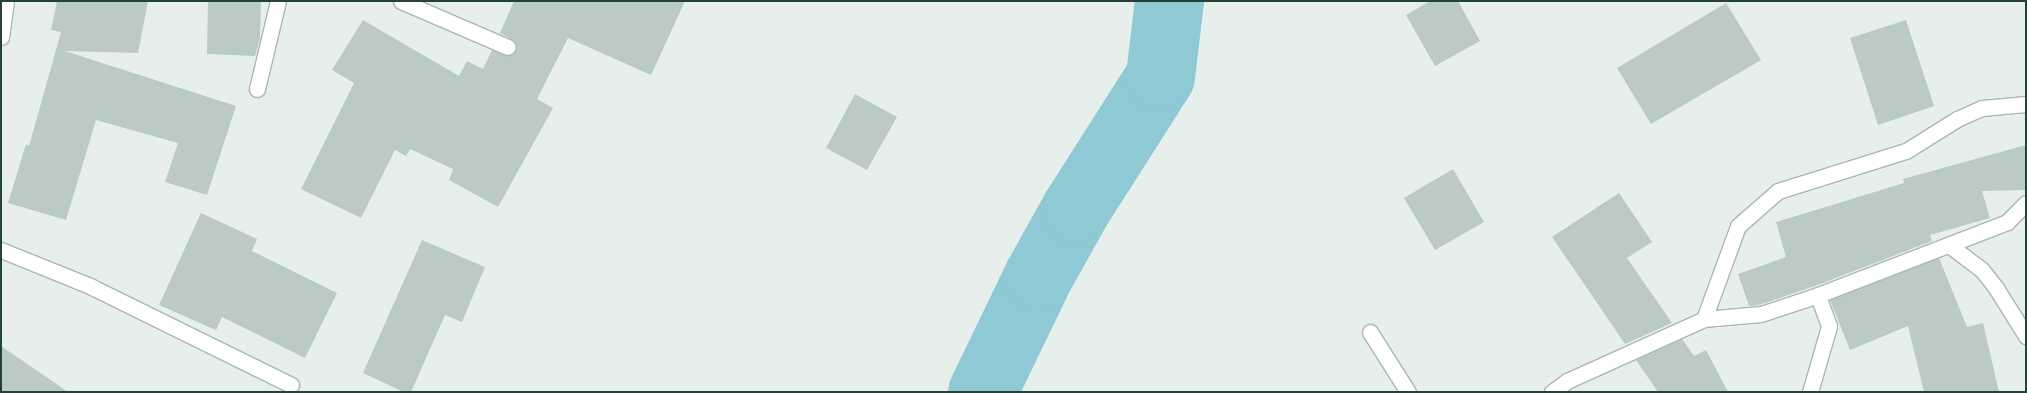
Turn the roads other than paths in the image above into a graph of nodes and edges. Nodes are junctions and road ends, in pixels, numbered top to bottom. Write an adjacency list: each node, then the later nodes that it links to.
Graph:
1 (6, 1): 4 (street)
2 (278, 1): 6 (street)
3 (402, 1): 5 (street)
4 (1, 37)
5 (508, 47)
6 (256, 89)
7 (2026, 104): 12 (street)
8 (2026, 203): 9 (street)
9 (1949, 244): 11 (street); 14 (street)
10 (1, 250): 15 (street)
11 (1818, 295): 12 (street); 18 (street)
12 (1704, 319): 17 (street)
13 (1370, 332): 16 (street)
14 (2026, 336)
15 (291, 384)
16 (1408, 392)
17 (1552, 392)
18 (1810, 392)

